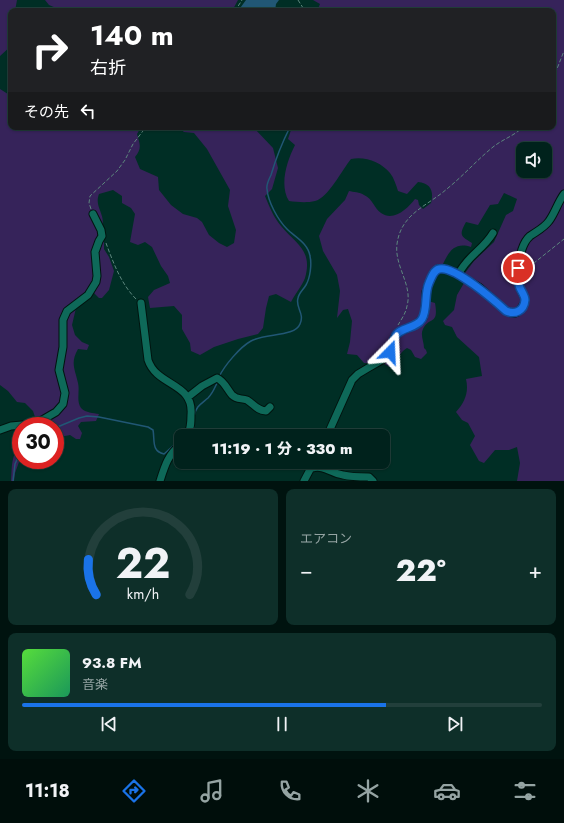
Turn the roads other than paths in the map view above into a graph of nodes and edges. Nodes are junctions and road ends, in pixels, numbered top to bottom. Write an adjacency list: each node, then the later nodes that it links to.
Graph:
1 (564, 194): 4 (street)
2 (93, 214): 10 (street)
3 (493, 233): 4 (street)
4 (458, 275): 9 (street)
5 (141, 303): 6 (street)
6 (188, 397): 7 (street); 8 (street)
7 (270, 407)
8 (189, 429)
9 (330, 429)
10 (0, 430)
11 (174, 450): 14 (street)
12 (311, 469): 15 (street)
13 (326, 469): 16 (street)
14 (160, 481)
15 (304, 481)
16 (373, 481)

